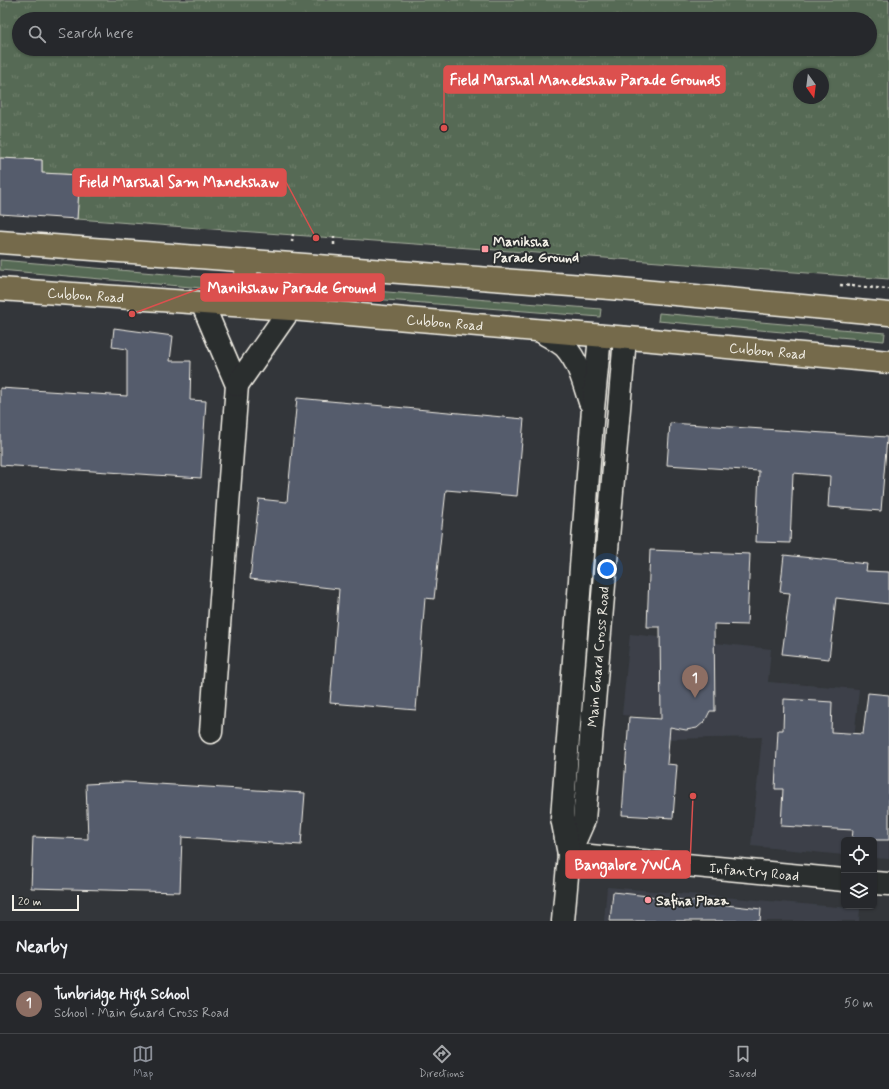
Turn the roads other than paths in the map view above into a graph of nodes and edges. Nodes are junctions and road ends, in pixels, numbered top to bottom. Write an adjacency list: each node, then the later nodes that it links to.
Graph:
1 (0, 242): 2 (main road)
2 (248, 261): 5 (main road); 7 (main road)
3 (0, 289): 4 (main road, Cubbon Road)
4 (202, 303): 5 (main road, Cubbon Road); 12 (street)
5 (241, 305): 6 (main road, Cubbon Road)
6 (290, 309): 8 (main road, Cubbon Road); 12 (street)
7 (889, 314)
8 (541, 331): 9 (main road, Cubbon Road); 13 (street)
9 (600, 336): 10 (main road, Cubbon Road); 13 (street, Main Guard Cross Road)
10 (625, 338): 11 (main road, Cubbon Road); 15 (street, Main Guard Cross Road)
11 (889, 362)
12 (236, 385): 14 (street)
13 (593, 409): 15 (street, Main Guard Cross Road)
14 (211, 732)
15 (569, 854): 16 (street, Infantry Road); 19 (street, Main Guard Cross Road)
16 (841, 880)
17 (877, 883): 18 (street)
18 (889, 884)
19 (563, 921)

